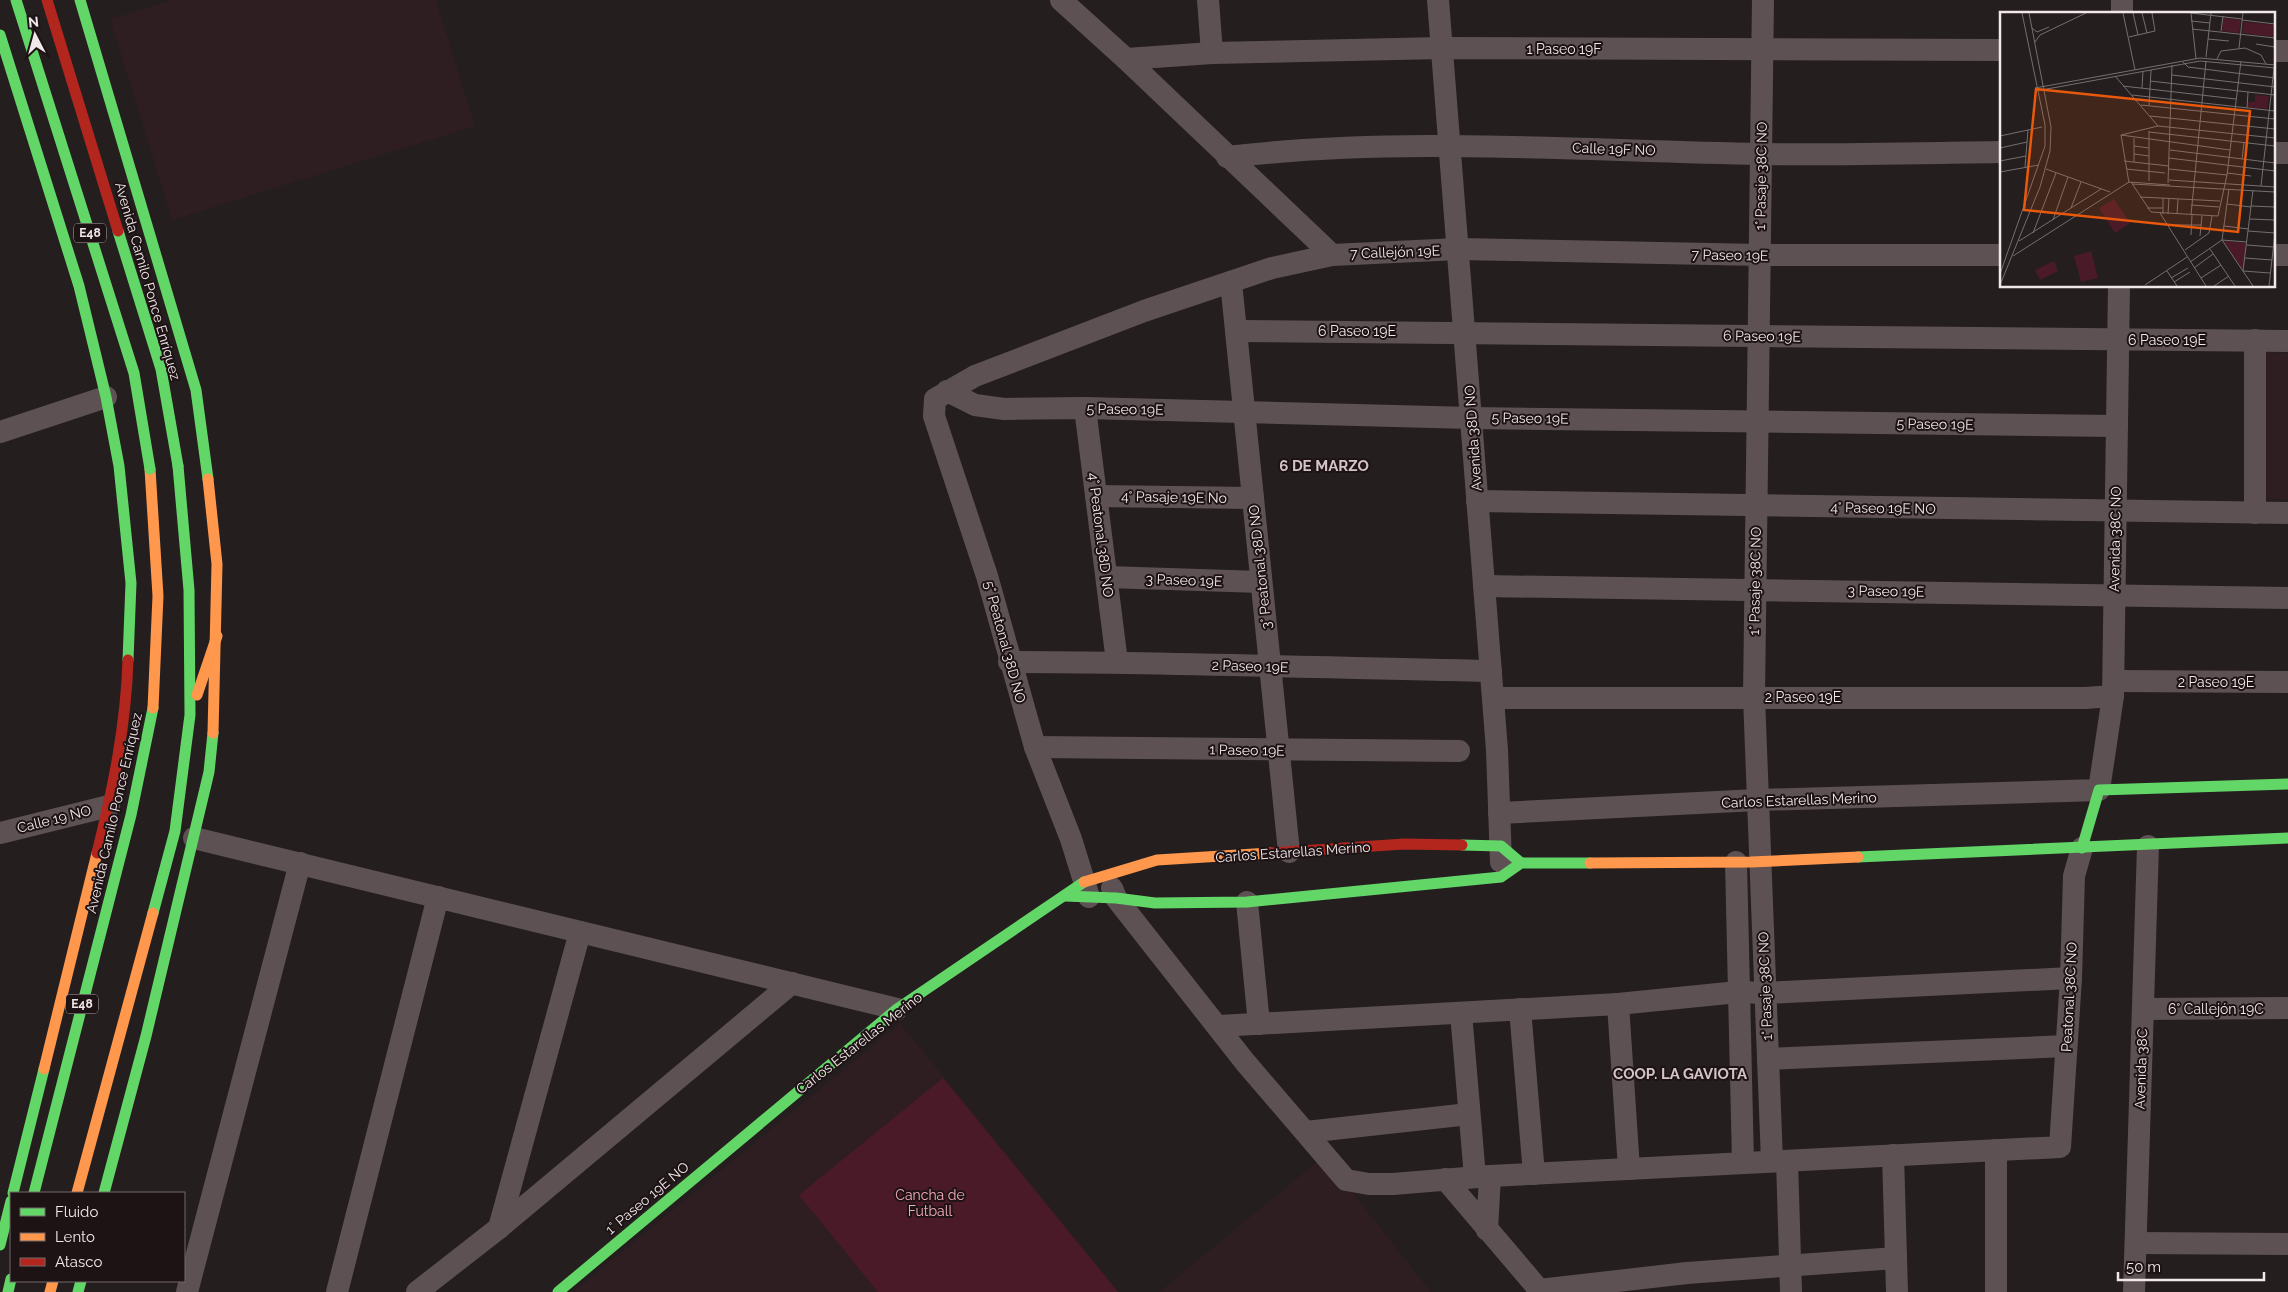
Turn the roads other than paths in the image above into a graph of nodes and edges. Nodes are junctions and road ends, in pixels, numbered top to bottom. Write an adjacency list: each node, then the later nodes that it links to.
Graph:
1 (16, 0): 117 (main road, Avenida Camilo Ponce Enríquez / E48, bridge)
2 (55, 0): 8 (main road)
3 (80, 0): 16 (main road, Avenida Camilo Ponce Enríquez)
4 (1060, 0): 15 (street)
5 (1208, 0): 14 (street)
6 (1438, 0): 11 (street, Avenida 38D NO)
7 (1763, 0): 12 (street, 1° Pasaje 38C NO)
8 (37, 5): 9 (main road); 64 (main road, Avenida Camilo Ponce Enríquez / E48, bridge)
9 (9, 14)
10 (0, 35): 17 (main road, Avenida Camilo Ponce Enríquez / E48)
11 (1442, 48): 12 (street, 1 Paseo 19F); 14 (street, 1 Paseo 19F); 18 (street, Avenida 38D NO)
12 (1762, 50): 13 (street, 1 Paseo 19F); 20 (street, 1° Pasaje 38C NO)
13 (2000, 50)
14 (1212, 53): 15 (street, 1 Paseo 19F)
15 (1126, 59): 21 (street)
16 (106, 86): 17 (main road); 55 (main road, Avenida Camilo Ponce Enríquez)
17 (22, 104): 35 (main road, Avenida Camilo Ponce Enríquez / E48)
18 (1450, 144): 20 (street, Calle 19F NO); 21 (street, Calle 19F NO); 22 (street, Avenida 38D NO)
19 (2000, 152): 20 (street, Calle 19F NO)
20 (1761, 154): 24 (street, 1° Pasaje 38C NO)
21 (1228, 157): 23 (street)
22 (1458, 249): 23 (street, 7 Callejón 19E); 24 (street, 7 Paseo 19E); 29 (street, Avenida 38D NO)
23 (1332, 255): 26 (street, 7 Callejón 19E)
24 (1760, 255): 25 (street, 7 Paseo 19E); 30 (street, 1° Pasaje 38C NO)
25 (2000, 255)
26 (1231, 282): 28 (street, 3° Peatonal 38D NO); 34 (street, 7 Callejón 19E)
27 (2118, 288): 31 (street, Avenida 38C NO)
28 (1236, 331): 29 (street, 6 Paseo 19E); 37 (street, 3° Peatonal 38D NO)
29 (1464, 332): 30 (street, 6 Paseo 19E); 38 (street, Avenida 38D NO)
30 (1758, 336): 31 (street, 6 Paseo 19E); 39 (street, 1° Pasaje 38C NO)
31 (2118, 339): 32 (street, 6 Paseo 19E); 40 (street, Avenida 38C NO)
32 (2255, 340): 33 (street, 6 Paseo 19E); 47 (street)
33 (2288, 341)
34 (947, 391): 36 (street, 5 Paseo 19E); 56 (street, 5° Peatonal 38D NO)
35 (106, 397): 41 (street); 71 (main road, Avenida Camilo Ponce Enríquez / E48)
36 (1085, 408): 37 (street, 5 Paseo 19E); 42 (street, 4° Peatonal 38D NO)
37 (1244, 412): 38 (street, 5 Paseo 19E); 43 (street, 3° Peatonal 38D NO)
38 (1471, 418): 39 (street, 5 Paseo 19E); 44 (street, Avenida 38D NO)
39 (1758, 422): 40 (street, 5 Paseo 19E); 45 (street, 1° Pasaje 38C NO)
40 (2117, 426): 46 (street, Avenida 38C NO)
41 (0, 432)
42 (1096, 496): 43 (street, 4° Pasaje 19E No); 49 (street, 4° Peatonal 38D NO)
43 (1253, 498): 50 (street, 3° Peatonal 38D NO)
44 (1478, 501): 45 (street, 4° Paseo 19E NO); 51 (street, Avenida 38D NO)
45 (1756, 506): 46 (street, 4° Paseo 19E NO); 52 (street, 1° Pasaje 38C NO)
46 (2116, 512): 47 (street, 4° Paseo 19E NO); 53 (street, Avenida 38C NO)
47 (2255, 513): 48 (street, 4° Paseo 19E NO)
48 (2288, 513)
49 (1107, 577): 50 (street, 3 Paseo 19E); 57 (street, 4° Peatonal 38D NO)
50 (1261, 582): 58 (street, 3° Peatonal 38D NO)
51 (1484, 586): 52 (street, 3 Paseo 19E); 59 (street, Avenida 38D NO)
52 (1755, 588): 53 (street, 3 Paseo 19E); 62 (street, 1° Pasaje 38C NO)
53 (2115, 596): 54 (street, 3 Paseo 19E); 61 (street, Avenida 38C NO)
54 (2288, 598)
55 (217, 636): 64 (main road); 74 (main road, Avenida Camilo Ponce Enríquez)
56 (1010, 662): 57 (street, 2 Paseo 19E); 65 (street, 5° Peatonal 38D NO)
57 (1117, 662): 58 (street, 2 Paseo 19E)
58 (1270, 667): 59 (street, 2 Paseo 19E); 66 (street, 3° Peatonal 38D NO)
59 (1491, 671): 63 (street, Avenida 38D NO)
60 (2288, 682): 61 (street, 2 Paseo 19E)
61 (2113, 688): 62 (street, 2 Paseo 19E); 69 (street, Avenida 38C NO)
62 (1754, 696): 63 (street, 2 Paseo 19E); 70 (street, 1° Pasaje 38C NO)
63 (1492, 698): 72 (street, Avenida 38D NO)
64 (190, 715): 118 (main road, Avenida Camilo Ponce Enríquez / E48)
65 (1035, 747): 66 (street, 1 Paseo 19E); 86 (street, 5° Peatonal 38D NO)
66 (1278, 750): 67 (street, 1 Paseo 19E); 79 (street, 3° Peatonal 38D NO)
67 (1459, 751)
68 (2288, 784): 69 (main road, Carlos Estarellas Merino)
69 (2099, 790): 70 (street, Carlos Estarellas Merino); 78 (main road)
70 (1757, 800): 72 (street, Carlos Estarellas Merino); 81 (street, 1° Pasaje 38C NO)
71 (109, 806): 73 (street, Calle 19 NO); 116 (main road, Avenida Camilo Ponce Enríquez / E48)
72 (1499, 813): 76 (street, Avenida 38D NO)
73 (0, 833)
74 (194, 838): 82 (street); 119 (main road, Avenida Camilo Ponce Enríquez)
75 (2288, 838): 77 (main road)
76 (1501, 846): 79 (main road, Carlos Estarellas Merino); 83 (main road); 85 (street, Avenida 38D NO)
77 (2148, 846): 78 (main road); 99 (street, Avenida 38C)
78 (2082, 848): 81 (main road); 91 (street, Peatonal 38C NO)
79 (1289, 852): 84 (main road, Carlos Estarellas Merino)
80 (1736, 862): 81 (main road); 83 (main road); 93 (street, 1° Pasaje 38C NO)
81 (1761, 862): 94 (street, 1° Pasaje 38C NO)
82 (300, 863): 87 (street); 130 (street)
83 (1521, 863): 85 (main road)
84 (1106, 875): 86 (main road, Carlos Estarellas Merino); 88 (street)
85 (1501, 877): 89 (main road)
86 (1086, 890): 88 (main road); 97 (main road, Carlos Estarellas Merino)
87 (438, 897): 90 (street); 131 (street)
88 (1116, 898): 89 (main road); 102 (street)
89 (1247, 902): 101 (street)
90 (580, 932): 92 (street); 121 (street)
91 (2071, 978): 94 (street); 103 (street, Peatonal 38C NO)
92 (792, 983): 97 (street); 121 (street)
93 (1738, 992): 94 (street); 95 (street); 111 (street, 1° Pasaje 38C NO)
94 (1765, 993): 104 (street, 1° Pasaje 38C NO)
95 (1618, 1004): 98 (street); 112 (street)
96 (2288, 1008): 99 (street, 6° Callejón 19C)
97 (897, 1009): 106 (main road, Carlos Estarellas Merino)
98 (1520, 1009): 100 (street); 113 (street)
99 (2143, 1009): 123 (street, Avenida 38C)
100 (1461, 1013): 101 (street); 105 (street)
101 (1259, 1024): 102 (street)
102 (1219, 1026): 107 (street)
103 (2066, 1046): 104 (street); 108 (street, Peatonal 38C NO)
104 (1768, 1059): 110 (street, 1° Pasaje 38C NO)
105 (1469, 1114): 107 (street); 114 (street)
106 (754, 1126): 133 (main road, 1° Paseo 19E NO)
107 (1306, 1132): 115 (street)
108 (1996, 1150): 109 (street); 136 (street)
109 (1893, 1155): 110 (street); 126 (street)
110 (1780, 1161): 111 (street); 127 (street, 1° Pasaje 38C NO)
111 (1743, 1163): 112 (street)
112 (1629, 1169): 113 (street)
113 (1534, 1174): 114 (street)
114 (1482, 1177): 115 (street); 122 (street)
115 (1445, 1179): 122 (street)
116 (13, 1192)
117 (34, 1192)
118 (77, 1192)
119 (104, 1192)
120 (10, 1205): 125 (main road)
121 (499, 1228): 132 (street)
122 (1487, 1230): 129 (street)
123 (2136, 1243): 124 (street); 137 (street, Avenida 38C)
124 (2288, 1244)
125 (0, 1245)
126 (1896, 1258): 127 (street); 135 (street)
127 (1790, 1265): 128 (street); 134 (street, 1° Pasaje 38C NO)
128 (1688, 1283): 129 (street)
129 (1540, 1291)
130 (187, 1292)
131 (337, 1292)
132 (417, 1292)
133 (558, 1292)
134 (1792, 1292)
135 (1897, 1292)
136 (1996, 1292)
137 (2134, 1292)

